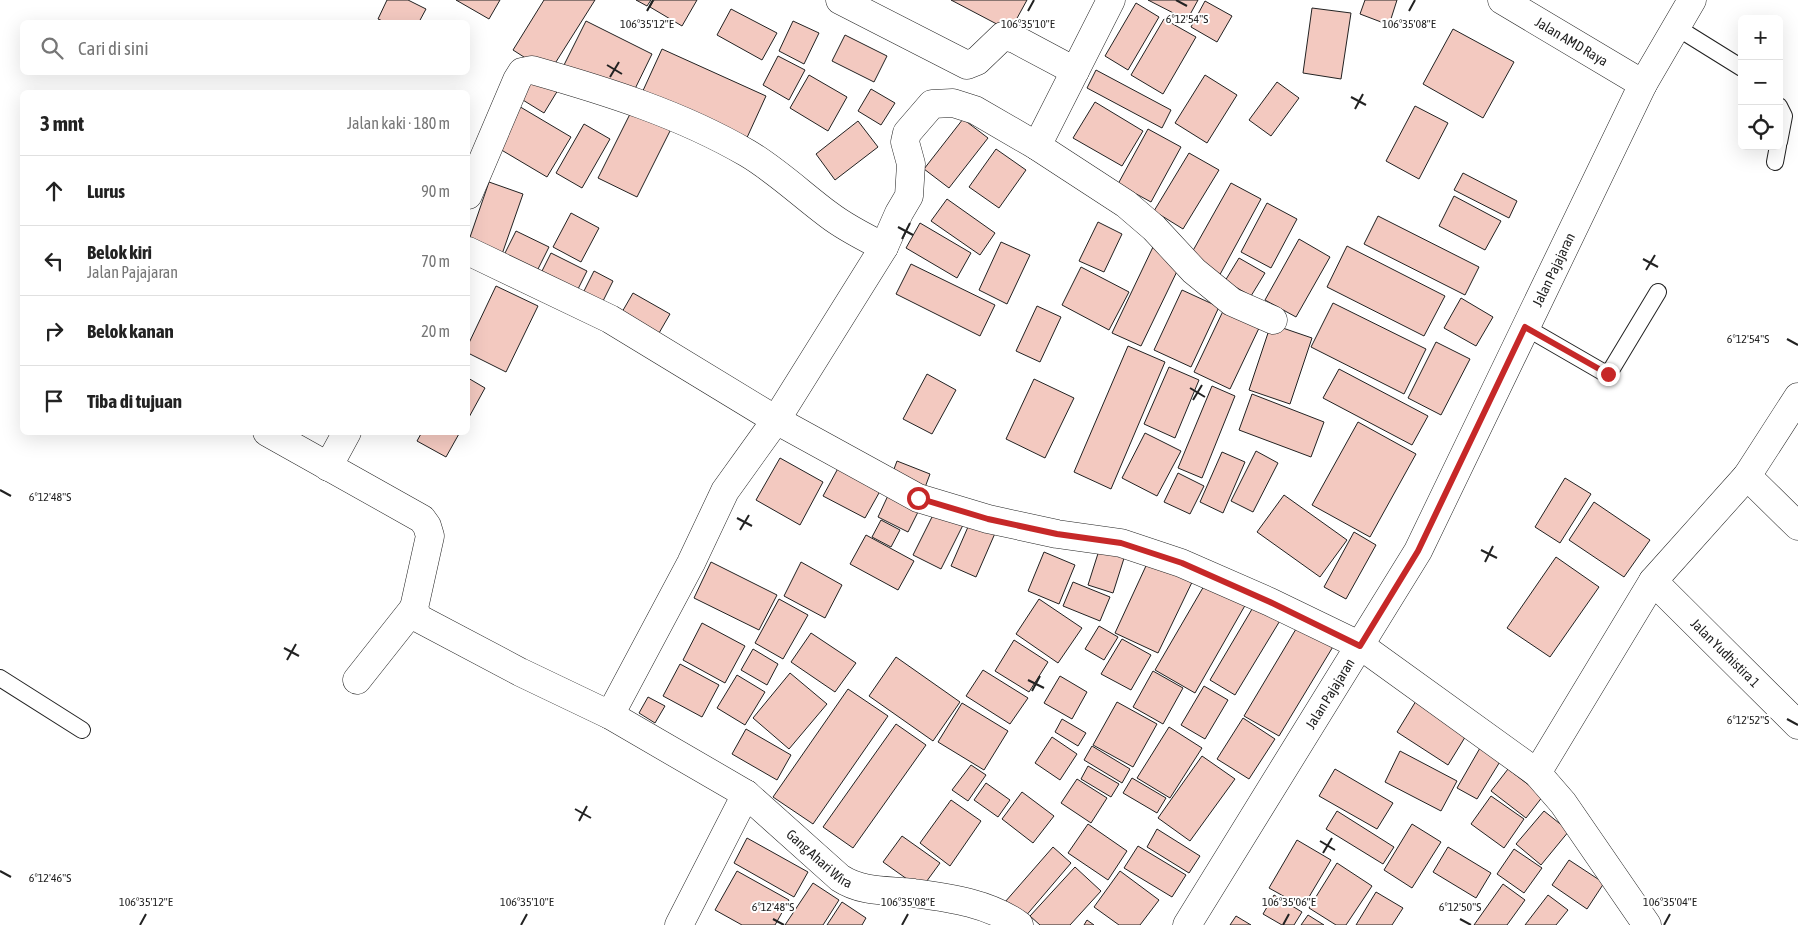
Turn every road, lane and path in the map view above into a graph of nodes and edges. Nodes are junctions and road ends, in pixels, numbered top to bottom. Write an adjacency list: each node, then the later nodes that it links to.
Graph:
1 (840, 0): 7 (street)
2 (1111, 0): 7 (street)
3 (1502, 0): 8 (street, Jalan AMD Raya)
4 (1692, 0): 5 (street, Jalan Pajajaran)
5 (1676, 27): 6 (lane); 8 (street, Jalan Pajajaran)
6 (1738, 66)
7 (1076, 71): 9 (street)
8 (1643, 84): 15 (street, Jalan Pajajaran)
9 (1037, 146): 11 (street); 14 (street)
10 (470, 190): 11 (street)
11 (884, 247): 17 (street)
12 (470, 252): 17 (street)
13 (1658, 292): 15 (lane)
14 (1273, 320)
15 (1525, 327): 25 (street, Jalan Pajajaran)
16 (1798, 397): 21 (street)
17 (776, 420): 25 (street); 28 (street)
18 (273, 435): 20 (street)
19 (345, 435): 20 (street)
20 (328, 467): 24 (street)
21 (1747, 476): 22 (street); 23 (street)
22 (1798, 526)
23 (1653, 581): 29 (street, Jalan Yudhistira 1); 31 (street)
24 (414, 608): 27 (street); 28 (street, Gang Ahari Wira)
25 (1360, 646): 31 (street); 35 (street, Jalan Pajajaran)
26 (0, 678): 30 (lane)
27 (357, 680)
28 (610, 714): 32 (street, Gang Ahari Wira)
29 (1798, 725)
30 (82, 730)
31 (1537, 773): 36 (street)
32 (746, 794): 33 (street); 34 (street, Gang Ahari Wira)
33 (679, 925)
34 (1019, 925)
35 (1187, 925)
36 (1647, 925)

